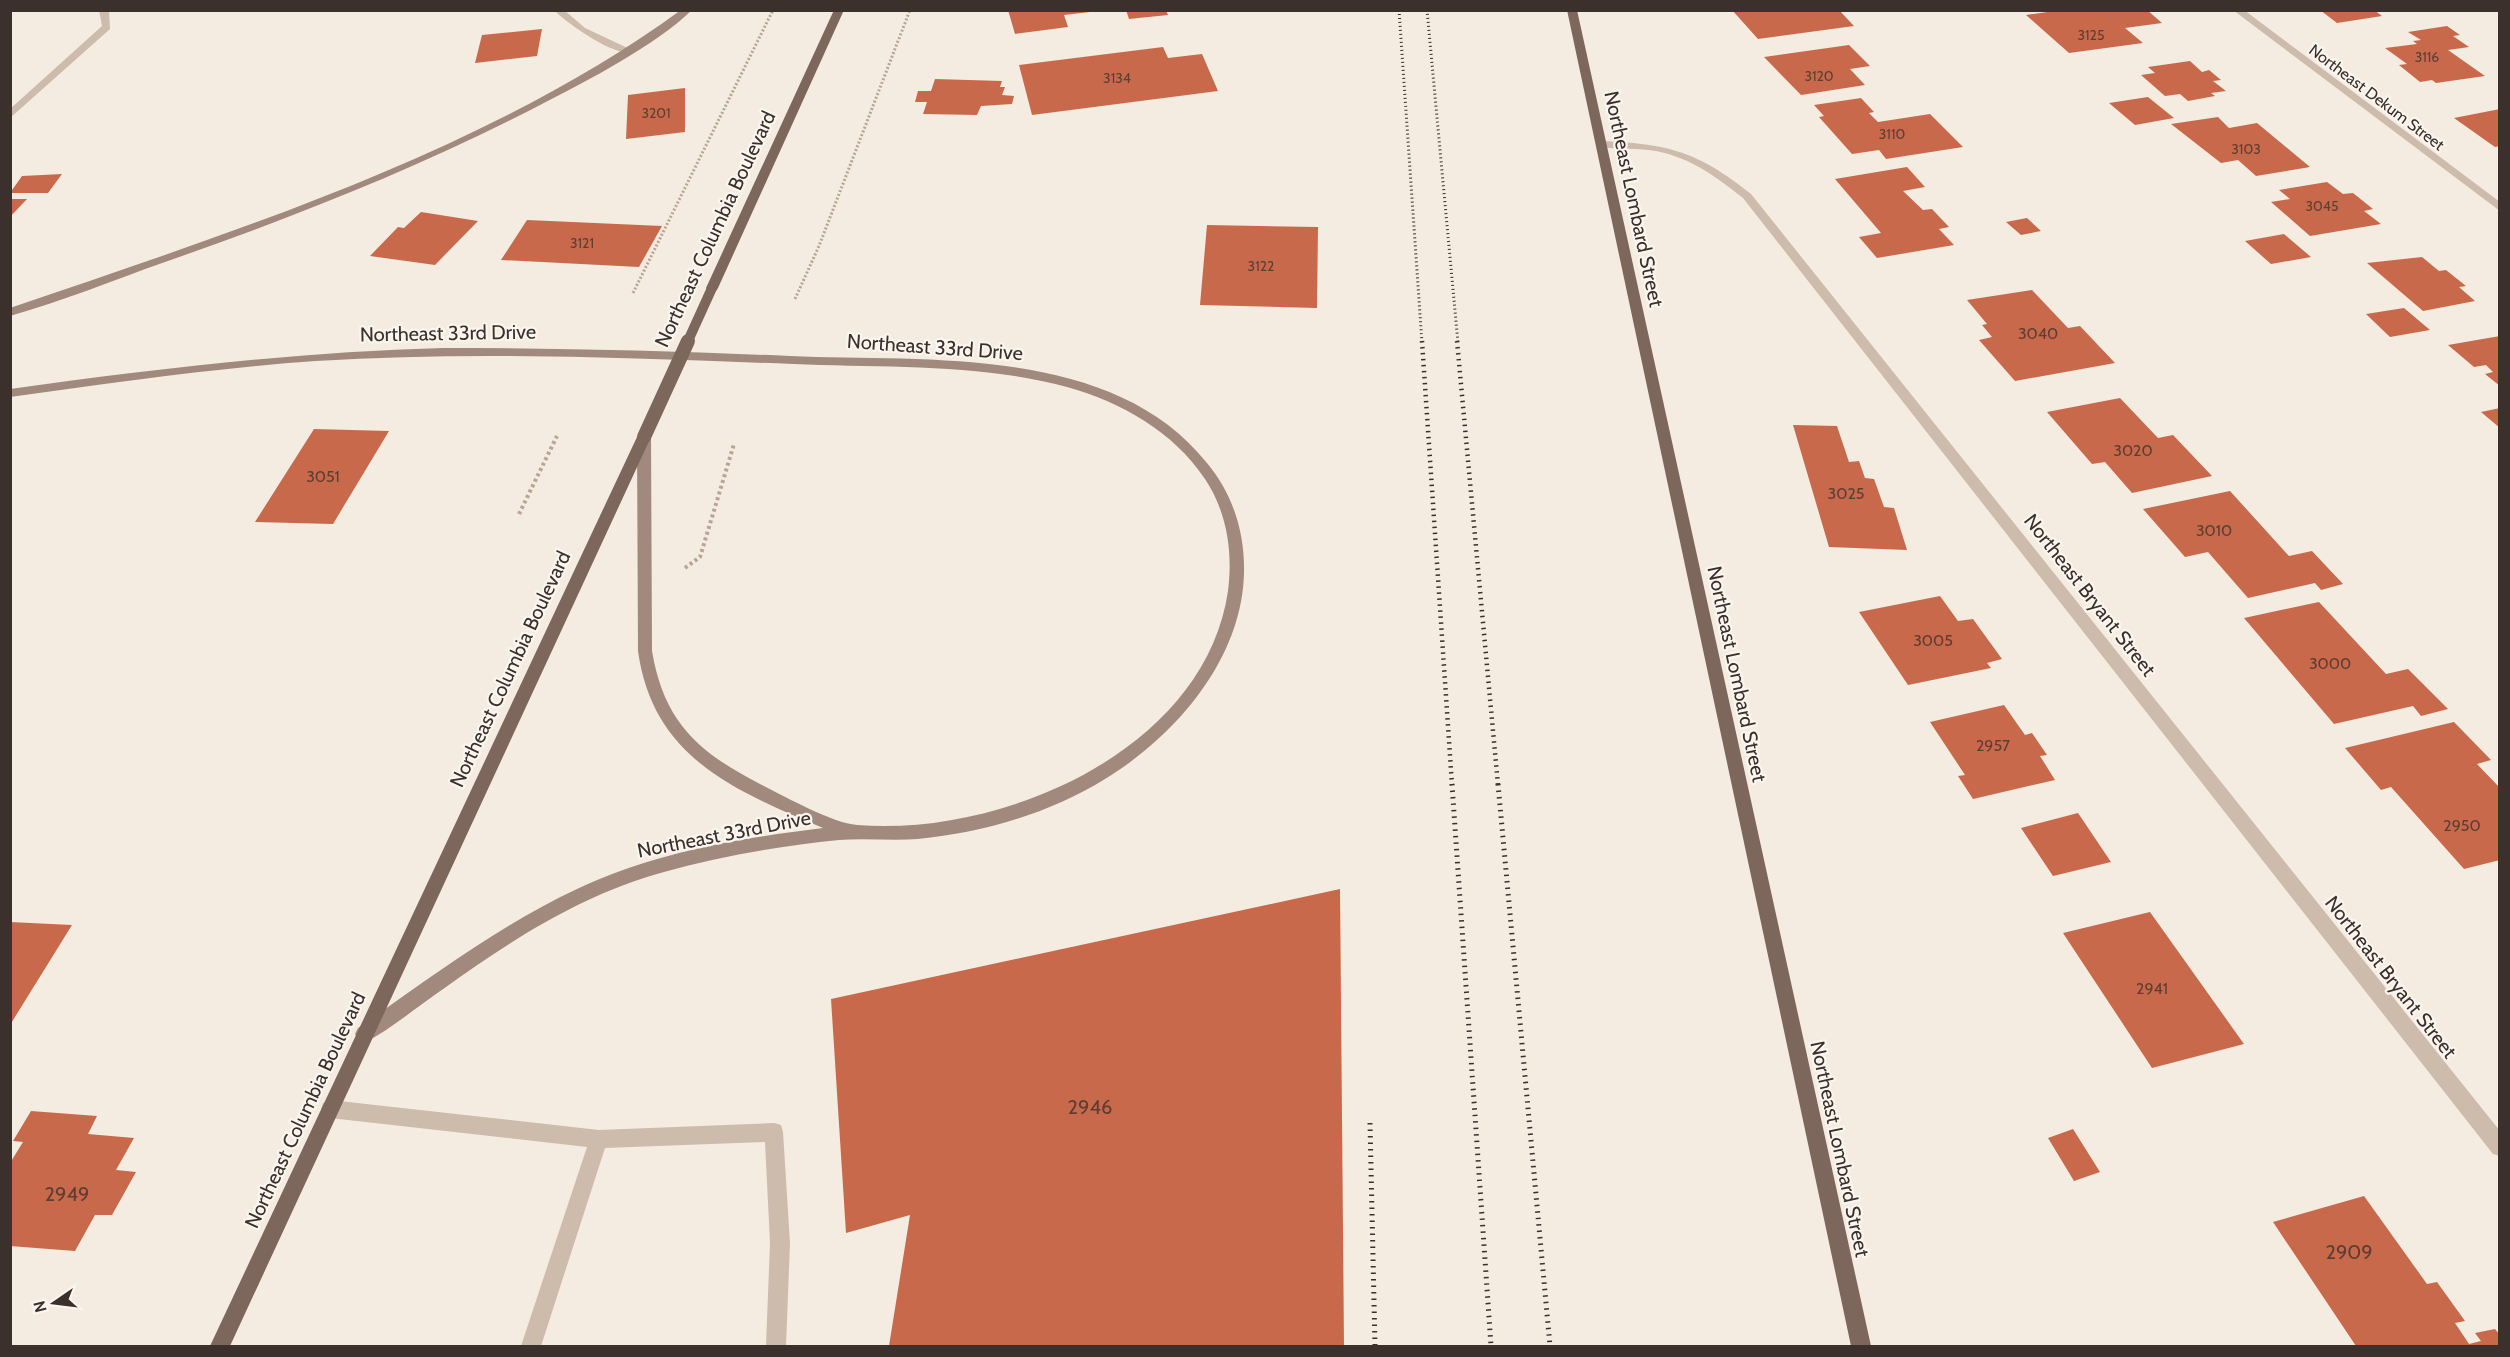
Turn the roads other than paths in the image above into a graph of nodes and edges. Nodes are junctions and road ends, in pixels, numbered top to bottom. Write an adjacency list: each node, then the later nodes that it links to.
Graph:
1 (104, 10): 8 (street)
2 (558, 10): 7 (street)
3 (688, 10): 7 (main road)
4 (839, 10): 13 (main road, Northeast Columbia Boulevard, bridge)
5 (1572, 10): 9 (main road, Northeast Lombard Street)
6 (2237, 10): 10 (street, Northeast Dekum Street)
7 (629, 51): 11 (main road)
8 (10, 115)
9 (1601, 144): 18 (street, Northeast Bryant Street); 22 (main road, Northeast Lombard Street)
10 (2499, 208)
11 (10, 312)
12 (10, 393): 14 (main road, Northeast 33rd Drive)
13 (644, 437): 14 (main road, Northeast 33rd Drive); 15 (main road, Northeast Columbia Boulevard)
14 (850, 832): 15 (main road, Northeast 33rd Drive)
15 (364, 1034): 16 (main road, Northeast Columbia Boulevard)
16 (330, 1109): 17 (street); 19 (main road, Northeast Columbia Boulevard)
17 (599, 1139): 20 (street); 21 (street)
18 (2499, 1147)
19 (220, 1347)
20 (531, 1347)
21 (776, 1347)
22 (1861, 1347)

